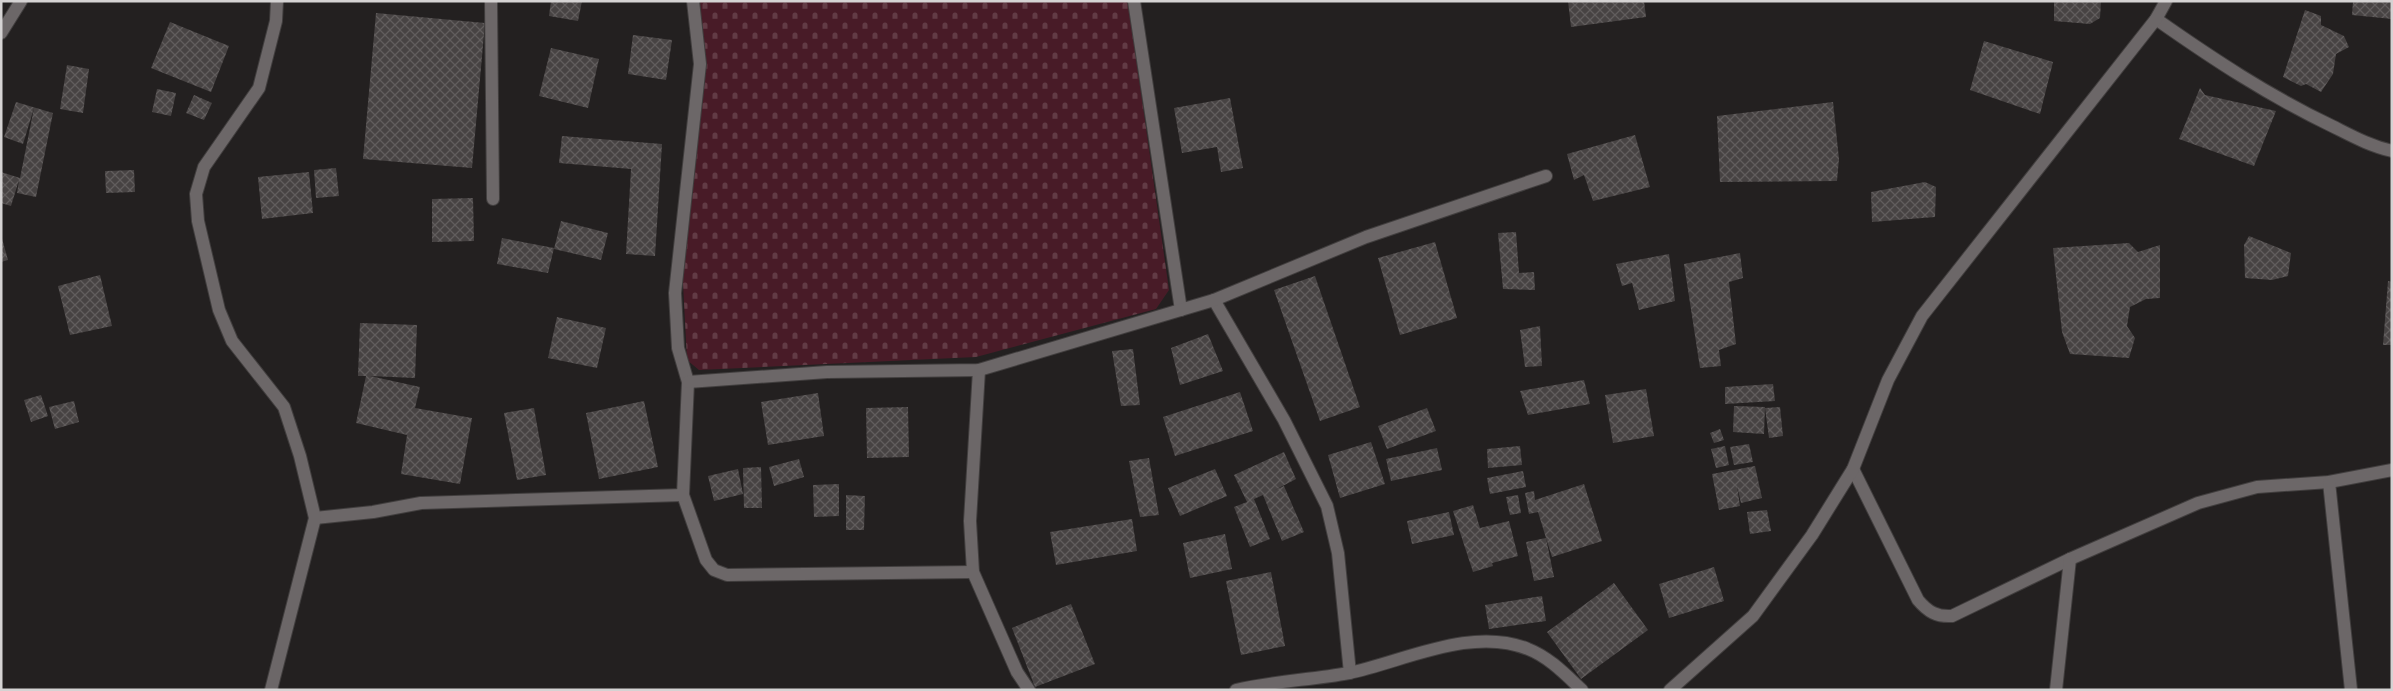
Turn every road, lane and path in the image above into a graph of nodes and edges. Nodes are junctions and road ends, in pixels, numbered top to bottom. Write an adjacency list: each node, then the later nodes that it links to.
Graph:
1 (21, 1): 8 (street)
2 (277, 1): 20 (street)
3 (491, 1): 11 (street)
4 (693, 1): 15 (street)
5 (1134, 1): 13 (street)
6 (2166, 1): 7 (street)
7 (2156, 18): 9 (street); 16 (street)
8 (1, 33)
9 (2392, 151)
10 (1546, 176): 12 (street)
11 (493, 199)
12 (1214, 300): 13 (street); 23 (street)
13 (1181, 310): 14 (street)
14 (979, 370): 15 (street); 22 (street)
15 (688, 382): 19 (street)
16 (1853, 469): 21 (street); 28 (street)
17 (2392, 470): 18 (street)
18 (2329, 482): 21 (street); 30 (street)
19 (683, 495): 20 (street); 22 (street)
20 (315, 518): 24 (street)
21 (2070, 559): 29 (street)
22 (973, 572): 25 (street)
23 (1350, 673): 26 (street); 27 (street)
24 (271, 690)
25 (1029, 690)
26 (1236, 690)
27 (1582, 690)
28 (1670, 690)
29 (2056, 690)
30 (2351, 690)

